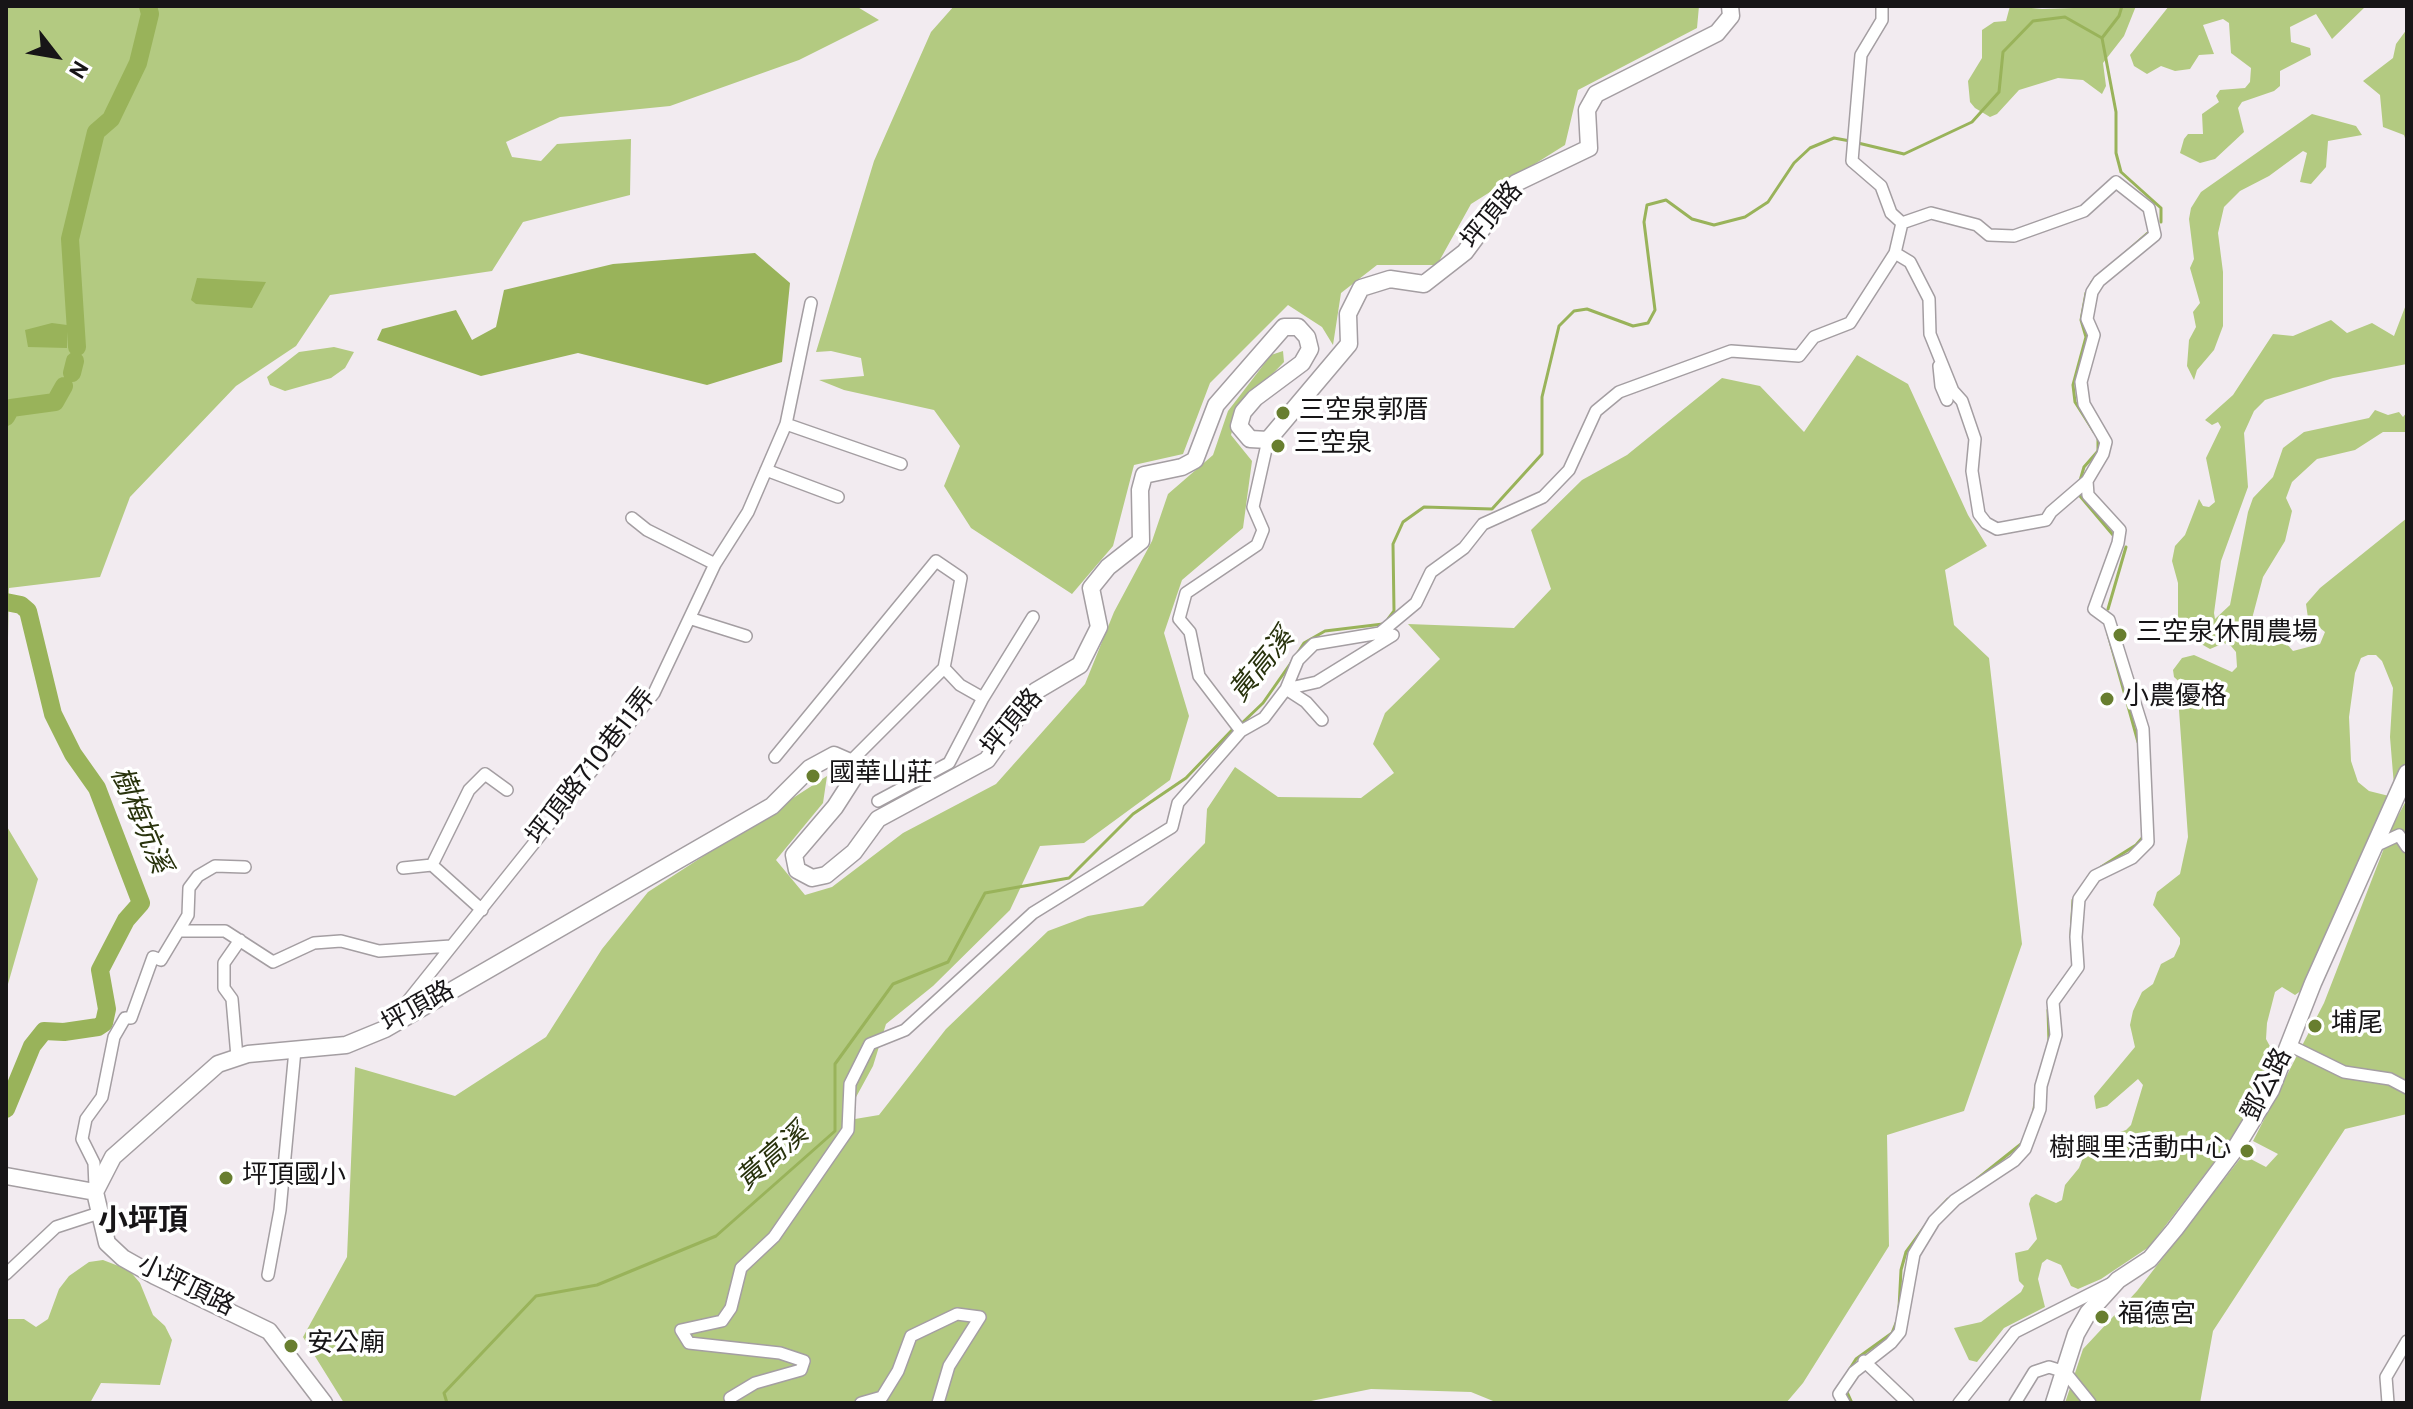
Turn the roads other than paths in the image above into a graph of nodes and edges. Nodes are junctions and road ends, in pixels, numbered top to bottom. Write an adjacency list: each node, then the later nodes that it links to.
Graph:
1 (1730, 6): 9 (street, 坪頂路)
2 (1882, 6): 3 (street)
3 (1902, 223): 4 (street); 12 (street)
4 (1895, 253): 6 (street); 21 (street)
5 (811, 303): 8 (street, 坪頂路710巷11弄)
6 (1939, 355): 7 (street); 12 (street)
7 (1947, 400)
8 (786, 424): 10 (street); 11 (street, 坪頂路710巷11弄)
9 (1268, 440): 24 (street); 26 (street, 坪頂路)
10 (901, 464)
11 (766, 470): 13 (street); 15 (street, 坪頂路710巷11弄)
12 (2087, 481): 53 (street)
13 (838, 497)
14 (632, 518): 15 (street)
15 (715, 564): 17 (street, 坪頂路710巷11弄)
16 (1033, 617): 22 (street)
17 (692, 619): 19 (street); 35 (street, 坪頂路710巷11弄)
18 (1393, 635): 21 (street)
19 (746, 636)
20 (944, 668): 22 (street); 25 (street); 26 (street)
21 (1286, 689): 23 (street); 24 (street)
22 (983, 698): 29 (street)
23 (1322, 720)
24 (1241, 731): 55 (street)
25 (775, 757)
26 (850, 762): 40 (street, 坪頂路)
27 (2407, 773): 30 (street, 鄧公路)
28 (507, 790): 32 (street, 坪頂路710巷11弄)
29 (878, 801)
30 (2373, 847): 31 (street); 42 (street, 鄧公路)
31 (2407, 847)
32 (432, 865): 34 (street); 35 (street)
33 (245, 867): 36 (street)
34 (403, 868)
35 (482, 910): 38 (street, 坪頂路710巷11弄)
36 (179, 931): 37 (street); 47 (street)
37 (240, 940): 38 (street); 44 (street)
38 (451, 946): 39 (street, 坪頂路710巷11弄)
39 (411, 994): 40 (street); 41 (street, 坪頂路710巷11弄)
40 (415, 1013): 41 (street, 坪頂路)
41 (385, 1029): 43 (street, 坪頂路)
42 (2291, 1046): 45 (street); 51 (street, 鄧公路)
43 (295, 1050): 44 (street, 坪頂路); 50 (street)
44 (237, 1057): 47 (street, 坪頂路)
45 (2407, 1088)
46 (6, 1176): 47 (street)
47 (95, 1192): 48 (street, 小坪頂路)
48 (99, 1213): 49 (street); 56 (street, 小坪頂路)
49 (6, 1274)
50 (268, 1275)
51 (2118, 1280): 54 (street, 鄧公路); 61 (street)
52 (2407, 1341): 65 (street)
53 (1864, 1361): 59 (street); 60 (street)
54 (2065, 1372): 62 (street); 63 (street, 鄧公路); 64 (street)
55 (730, 1398)
56 (324, 1403)
57 (861, 1403): 58 (street)
58 (938, 1403)
59 (1844, 1403)
60 (1908, 1403)
61 (1959, 1403)
62 (2015, 1403)
63 (2054, 1403)
64 (2090, 1403)
65 (2388, 1403)

